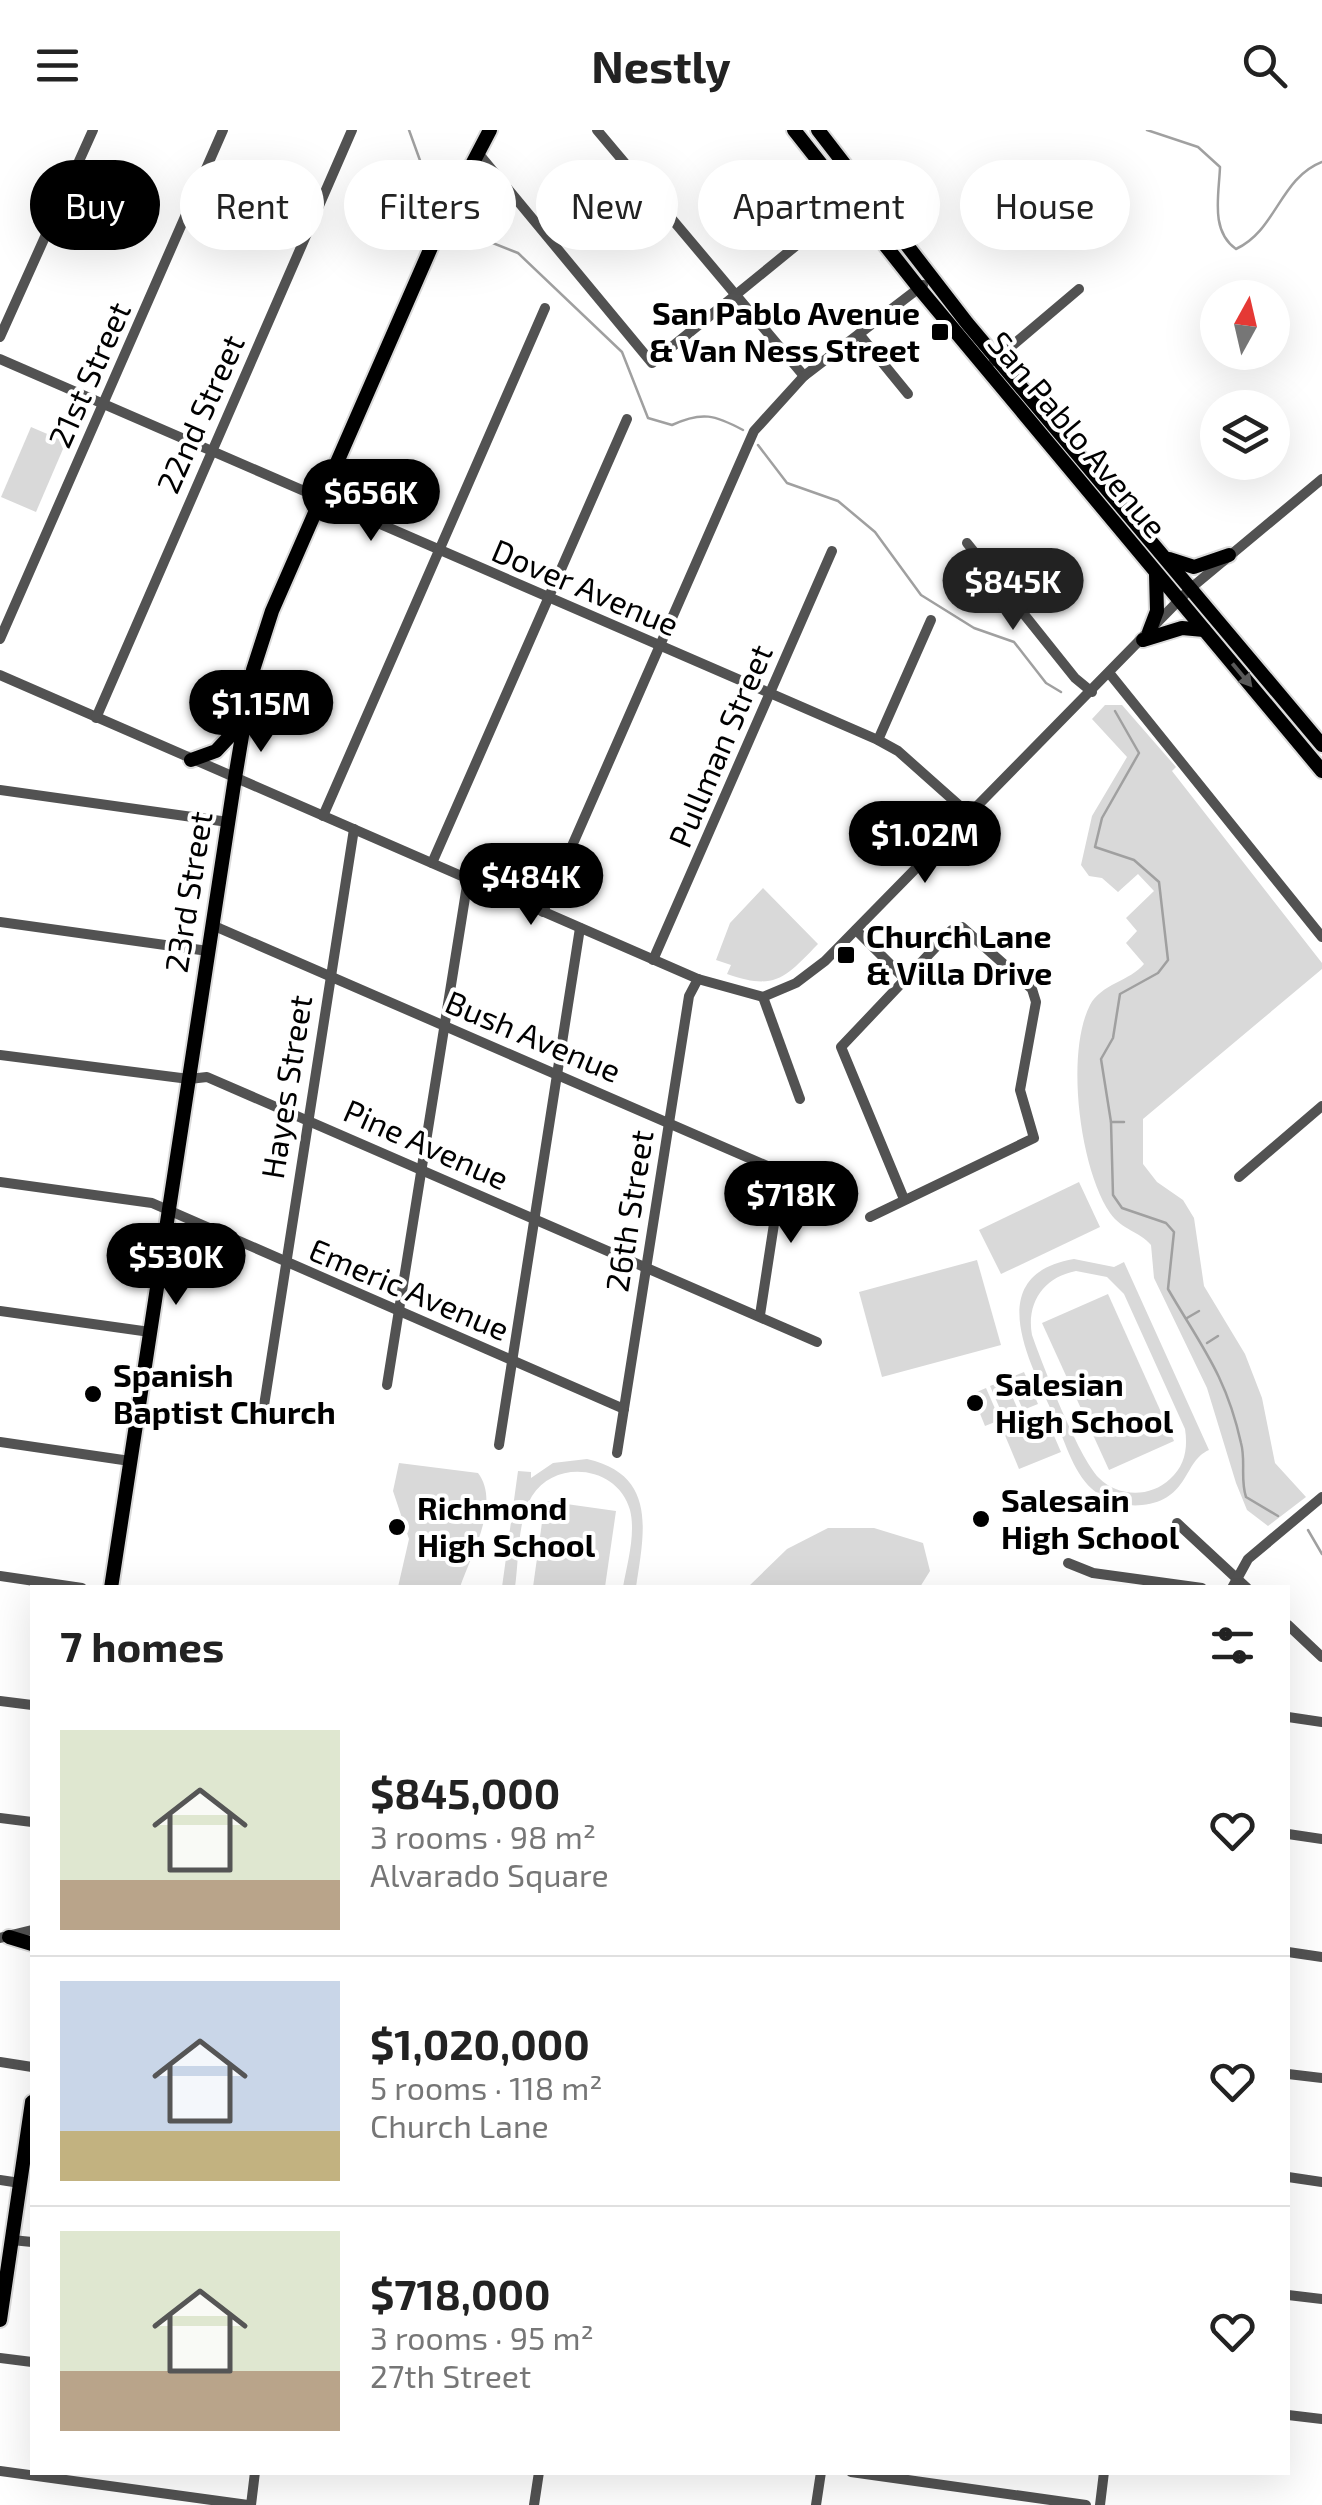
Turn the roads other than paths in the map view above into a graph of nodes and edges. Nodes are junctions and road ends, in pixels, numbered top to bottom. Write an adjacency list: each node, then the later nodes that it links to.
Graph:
1 (93, 130): 19 (street)
2 (223, 130): 24 (street, 21st Street)
3 (352, 130): 26 (street, 22nd Street)
4 (490, 130): 8 (main road, 23rd Street)
5 (597, 130): 16 (street)
6 (794, 130): 9 (main road, San Pablo Avenue)
7 (818, 130): 10 (main road, San Pablo Avenue)
8 (478, 153): 16 (street); 29 (main road, 23rd Street)
9 (818, 160)
10 (841, 160)
11 (791, 250): 16 (street)
12 (894, 250): 14 (main road, San Pablo Avenue)
13 (908, 250): 14 (main road, San Pablo Avenue)
14 (925, 283): 18 (street); 21 (main road, San Pablo Avenue)
15 (1078, 289): 21 (street)
16 (734, 297): 22 (street)
17 (545, 308): 32 (street)
18 (859, 334): 22 (street); 23 (street)
19 (0, 337)
20 (0, 359): 24 (street, Dover Avenue)
21 (991, 363): 27 (main road, San Pablo Avenue); 30 (main road, San Pablo Avenue)
22 (804, 376): 44 (street)
23 (908, 394)
24 (104, 406): 26 (street, Dover Avenue); 43 (street, 21st Street)
25 (628, 418): 38 (street)
26 (211, 453): 29 (street, Dover Avenue); 50 (street, 22nd Street)
27 (1072, 472): 30 (main road); 36 (main road, San Pablo Avenue)
28 (1322, 479): 34 (street)
29 (320, 499): 32 (street, Dover Avenue); 51 (main road, 23rd Street)
30 (1124, 510): 35 (main road, San Pablo Avenue)
31 (966, 543): 47 (street)
32 (439, 551): 38 (street, Dover Avenue); 59 (street)
33 (832, 551): 48 (street, Pullman Street)
34 (1229, 555): 35 (main road); 37 (street)
35 (1164, 556): 37 (main road, San Pablo Avenue)
36 (1156, 573): 39 (main road, San Pablo Avenue); 42 (main road)
37 (1191, 588): 39 (street); 53 (main road, San Pablo Avenue)
38 (548, 599): 44 (street, Dover Avenue); 62 (street)
39 (1179, 601): 41 (main road, San Pablo Avenue); 42 (street)
40 (932, 620): 52 (street)
41 (1204, 630): 42 (main road); 49 (main road, San Pablo Avenue, one-way to 49)
42 (1146, 636): 45 (street)
43 (0, 639)
44 (659, 648): 48 (street, Dover Avenue); 64 (street)
45 (1110, 674): 47 (street); 69 (street)
46 (0, 675): 50 (street)
47 (1092, 692): 58 (street)
48 (770, 694): 52 (street, Dover Avenue); 71 (street, Pullman Street)
49 (1270, 709): 53 (main road); 55 (main road, San Pablo Avenue)
50 (96, 718): 54 (street)
51 (244, 720): 54 (main road); 56 (main road, 23rd Street)
52 (878, 740): 58 (street, Dover Avenue)
53 (1321, 744)
54 (191, 760): 56 (street)
55 (1322, 771)
56 (235, 778): 59 (street); 60 (main road, 23rd Street)
57 (0, 790): 60 (street)
58 (970, 815): 68 (street)
59 (322, 816): 61 (street)
60 (228, 822): 66 (main road, 23rd Street)
61 (354, 830): 62 (street); 72 (street, Hayes Street)
62 (432, 863): 63 (street)
63 (468, 879): 64 (street); 76 (street)
64 (543, 912): 67 (street)
65 (0, 922): 70 (street)
66 (212, 925): 70 (main road, 23rd Street); 72 (street, Bush Avenue)
67 (580, 928): 71 (street); 78 (street)
68 (856, 930): 73 (street); 75 (street)
69 (1322, 937)
70 (208, 951): 79 (main road, 23rd Street)
71 (653, 960): 74 (street)
72 (330, 976): 76 (street, Bush Avenue); 82 (street, Hayes Street)
73 (904, 978): 89 (street); 89 (street)
74 (698, 979): 75 (street); 83 (street, 26th Street)
75 (763, 996): 80 (street)
76 (443, 1025): 78 (street, Bush Avenue); 84 (street)
77 (0, 1055): 79 (street, Pine Avenue)
78 (556, 1074): 83 (street, Bush Avenue); 92 (street)
79 (189, 1079): 82 (street, Pine Avenue); 90 (main road, 23rd Street)
80 (800, 1099)
81 (1322, 1106): 86 (street)
82 (308, 1121): 84 (street, Pine Avenue); 93 (street, Hayes Street)
83 (670, 1122): 85 (street, Bush Avenue); 94 (street, 26th Street)
84 (420, 1170): 92 (street, Pine Avenue); 96 (street)
85 (782, 1172): 88 (street, Bush Avenue); 97 (street)
86 (1239, 1177)
87 (0, 1182): 90 (street, Emeric Avenue)
88 (834, 1194)
89 (904, 1199): 91 (street)
90 (168, 1213): 93 (street, Emeric Avenue); 98 (main road, 23rd Street)
91 (870, 1217)
92 (533, 1220): 94 (street, Pine Avenue); 100 (street)
93 (286, 1264): 96 (street, Emeric Avenue); 103 (street, Hayes Street)
94 (646, 1269): 97 (street, Pine Avenue); 102 (street, 26th Street)
95 (0, 1310): 98 (street)
96 (398, 1312): 100 (street, Emeric Avenue); 101 (street)
97 (760, 1315): 99 (street, Pine Avenue)
98 (150, 1332): 107 (main road, 23rd Street)
99 (817, 1342)
100 (512, 1361): 102 (street, Emeric Avenue); 105 (street)
101 (387, 1385)
102 (624, 1409): 106 (street, 26th Street)
103 (263, 1412)
104 (0, 1442): 107 (street)
105 (499, 1445)
106 (618, 1453)
107 (130, 1461): 114 (main road, 23rd Street)
108 (1322, 1497): 112 (street)
109 (1177, 1523): 112 (street)
110 (1068, 1563): 115 (street)
111 (0, 1576): 113 (street)
112 (1234, 1582)
113 (62, 1585)
114 (111, 1585)
115 (1180, 1585)
116 (1290, 1627): 117 (street)
117 (1322, 1657)
118 (0, 1701): 119 (street)
119 (30, 1705)
120 (1290, 1717): 121 (street)
121 (1322, 1722)
122 (0, 1818): 123 (street)
123 (30, 1822)
124 (1290, 1834): 125 (street)
125 (1322, 1839)
126 (30, 1931): 127 (street)
127 (5, 1938): 128 (main road)
128 (30, 1944)
129 (1290, 1952): 130 (street)
130 (1322, 1957)
131 (0, 2062): 132 (street)
132 (30, 2067)
133 (1290, 2074): 134 (street)
134 (1322, 2078)
135 (30, 2128): 139 (main road)
136 (1290, 2178): 138 (street)
137 (0, 2180): 139 (street)
138 (1322, 2182)
139 (20, 2184): 140 (main road)
140 (12, 2240): 141 (street); 143 (main road)
141 (30, 2242)
142 (1290, 2295): 144 (street)
143 (2, 2299): 145 (main road)
144 (1322, 2299)
145 (0, 2320)
146 (0, 2358): 147 (street)
147 (30, 2362)
148 (1290, 2415): 149 (street)
149 (1322, 2419)
150 (0, 2472): 156 (street)
151 (255, 2475): 156 (street)
152 (539, 2475): 157 (street)
153 (821, 2475): 158 (street)
154 (873, 2475): 159 (street)
155 (1104, 2475): 160 (street)
156 (250, 2505)
157 (534, 2505)
158 (816, 2505)
159 (1086, 2505)
160 (1100, 2505)

